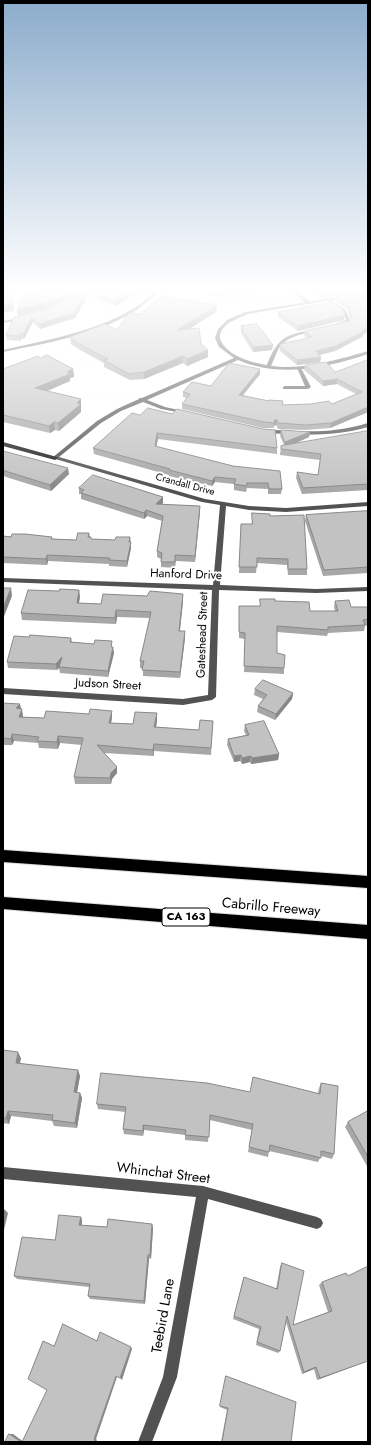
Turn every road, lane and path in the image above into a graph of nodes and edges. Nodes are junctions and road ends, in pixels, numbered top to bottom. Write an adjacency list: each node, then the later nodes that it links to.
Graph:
1 (234, 356): 4 (street)
2 (273, 356): 5 (street)
3 (353, 356): 6 (street)
4 (237, 358): 5 (street); 8 (street)
5 (268, 367): 6 (street)
6 (299, 368): 7 (street)
7 (285, 388)
8 (141, 400): 9 (street); 13 (street)
9 (194, 415)
10 (368, 425): 11 (street)
11 (255, 429)
12 (3, 444): 13 (street, Crandall Drive)
13 (55, 458): 14 (street, Crandall Drive)
14 (223, 504): 15 (street, Crandall Drive); 17 (street, Gateshead Street)
15 (368, 504)
16 (3, 580): 17 (street, Hanford Drive)
17 (216, 587): 18 (street, Hanford Drive); 20 (street, Gateshead Street)
18 (368, 589)
19 (3, 691): 20 (street, Judson Street)
20 (212, 696)
21 (3, 856): 22 (highway)
22 (368, 882)
23 (3, 903): 24 (highway, Cabrillo Freeway / CA 163)
24 (368, 932)
25 (3, 1173): 26 (street, Whinchat Street)
26 (203, 1192): 27 (street, Whinchat Street); 28 (street, Teebird Lane)
27 (317, 1223)
28 (145, 1442)

